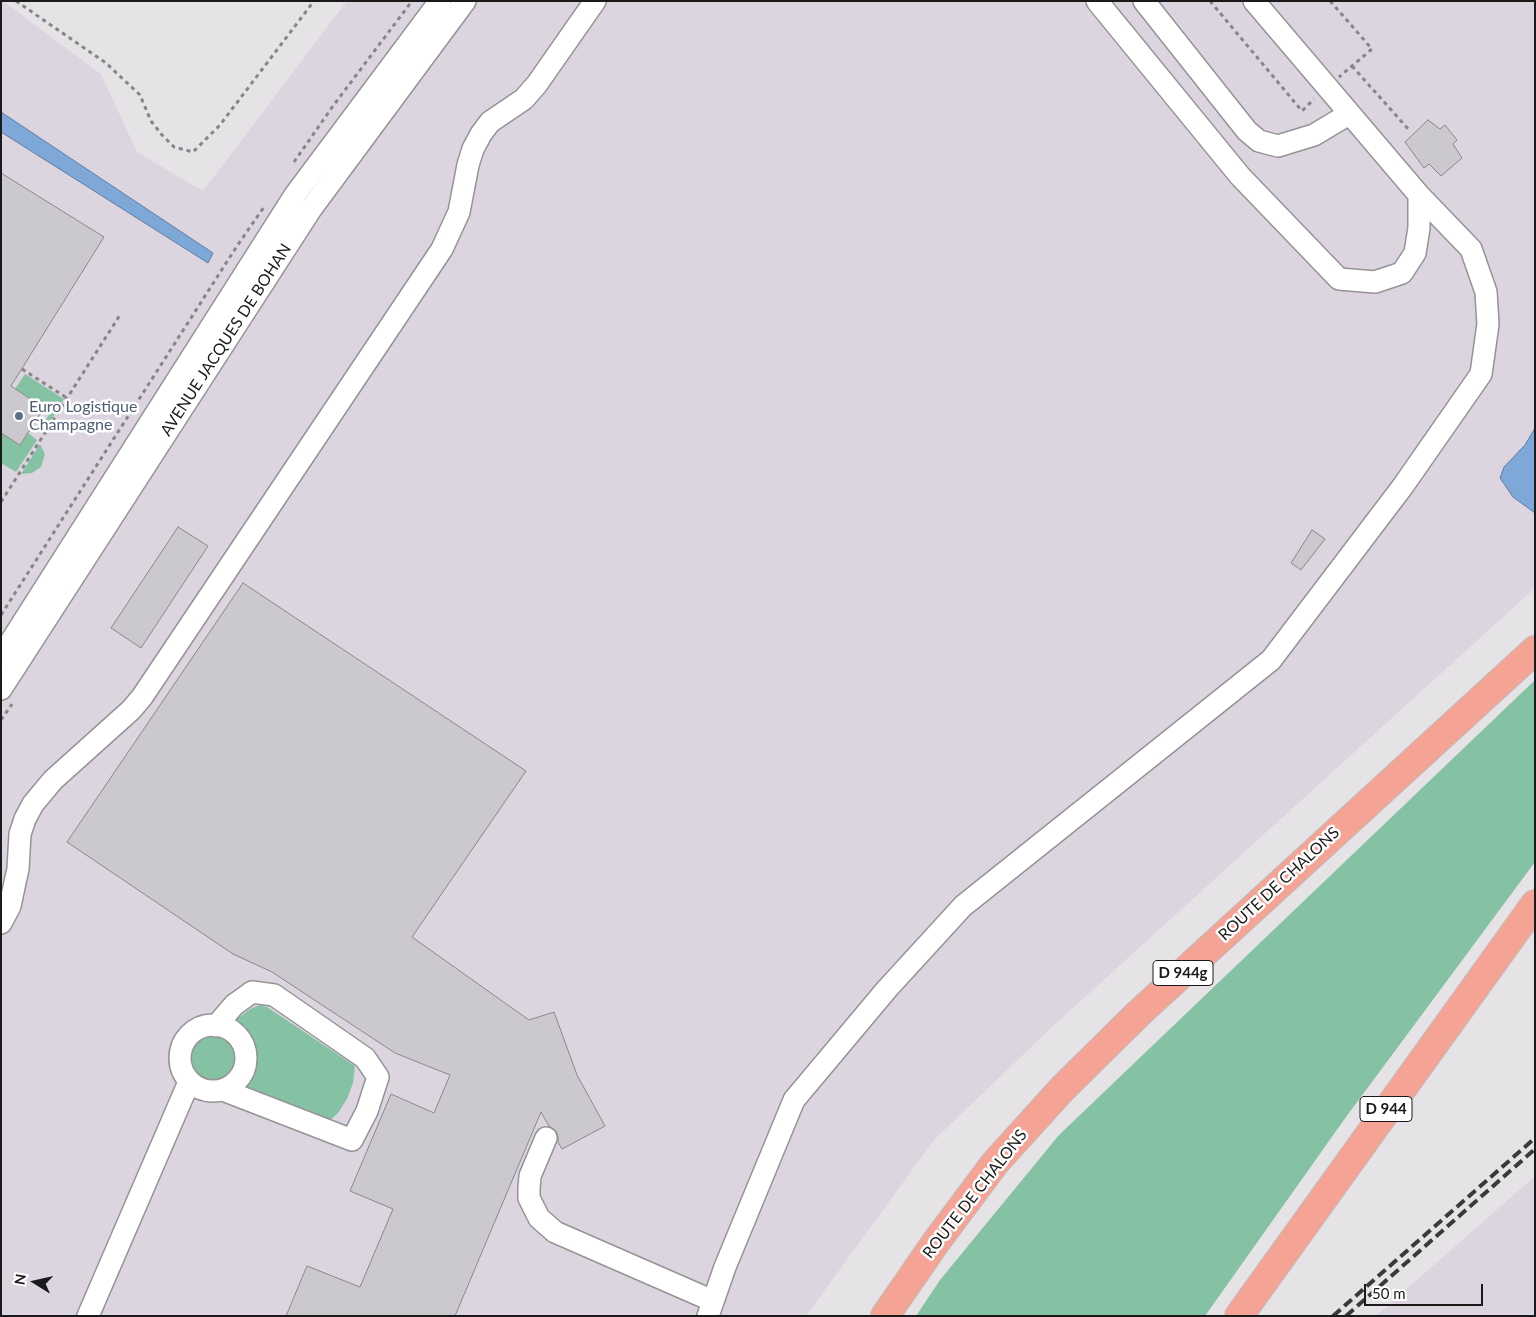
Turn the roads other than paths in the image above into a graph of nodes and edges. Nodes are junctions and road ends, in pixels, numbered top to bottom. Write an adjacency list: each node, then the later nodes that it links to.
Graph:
1 (440, 1): 10 (street, AVENUE JACQUES DE BOHAN)
2 (465, 1): 11 (street, AVENUE JACQUES DE BOHAN)
3 (595, 1): 13 (street)
4 (1097, 1): 8 (street)
5 (1144, 1): 7 (street)
6 (1254, 1): 7 (street)
7 (1349, 114): 8 (street)
8 (1419, 195): 18 (street)
9 (1535, 650): 20 (main road, ROUTE DE CHALONS / D 944g)
10 (1, 657)
11 (1, 689)
12 (1535, 904): 21 (main road, D 944)
13 (1, 923)
14 (216, 1026): 15 (street); 16 (street); 16 (street)
15 (189, 1082): 16 (street); 19 (street)
16 (223, 1090)
17 (546, 1138): 18 (street)
18 (710, 1308)
19 (88, 1316)
20 (884, 1316)
21 (1239, 1316)

